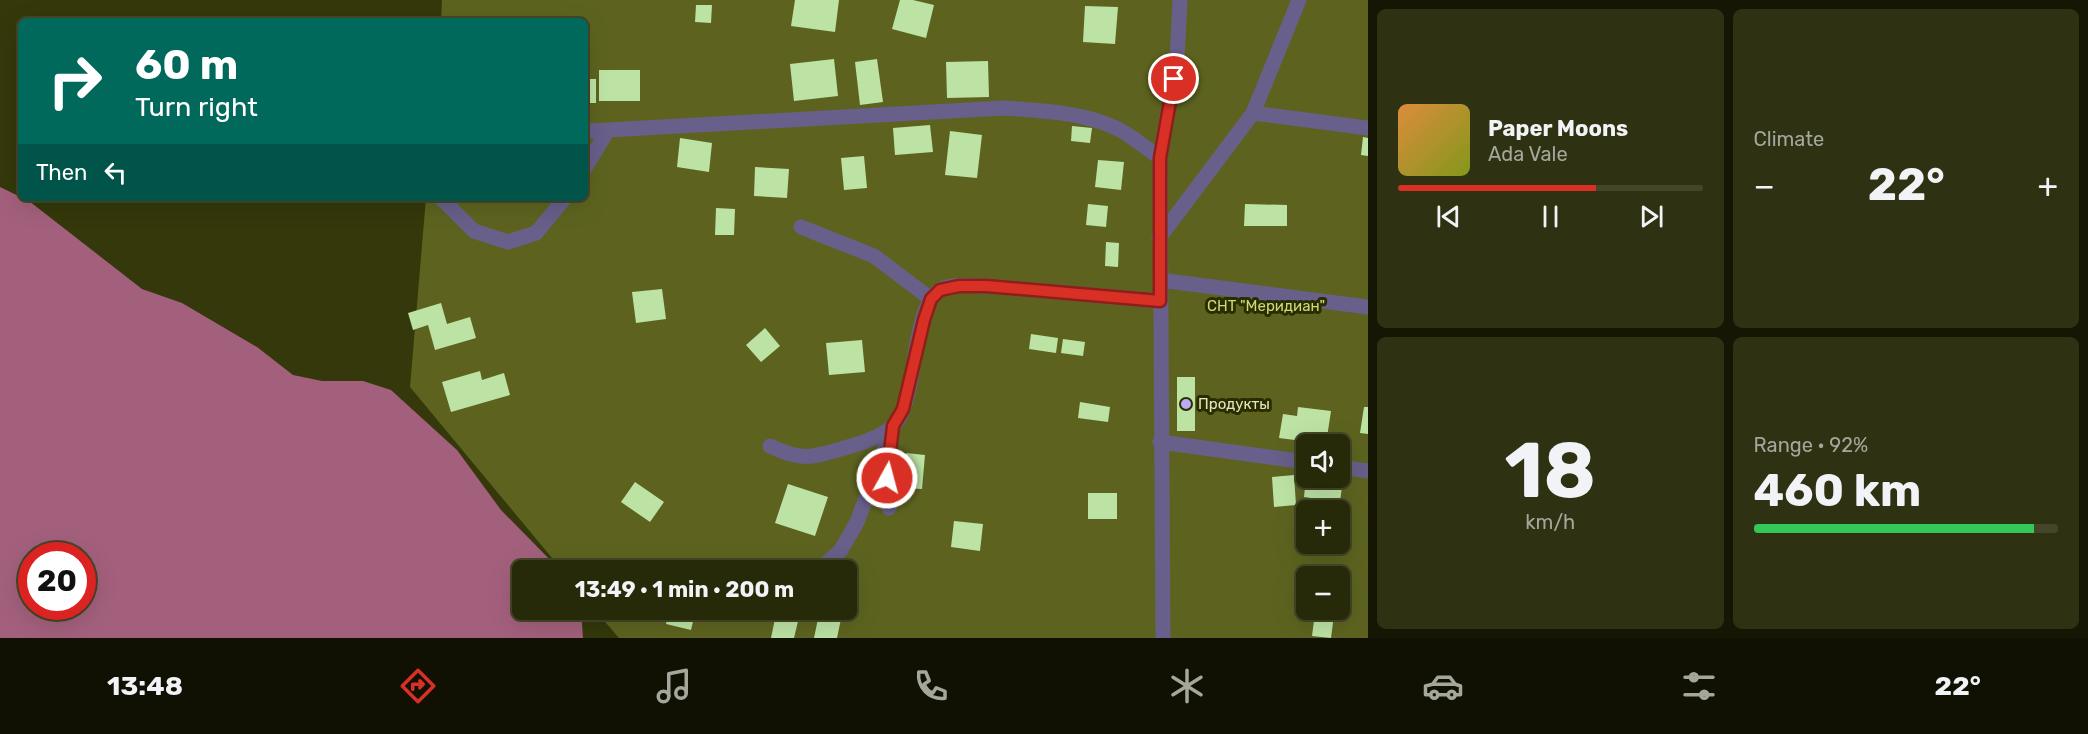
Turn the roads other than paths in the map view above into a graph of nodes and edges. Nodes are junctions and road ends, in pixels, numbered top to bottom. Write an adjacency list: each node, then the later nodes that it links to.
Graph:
1 (1299, 0): 3 (street)
2 (1177, 1): 7 (street)
3 (1253, 113): 4 (street); 12 (street)
4 (1368, 128)
5 (608, 130): 6 (street); 7 (street); 8 (street)
6 (588, 131)
7 (1160, 158): 12 (street)
8 (588, 163)
9 (444, 201): 10 (street)
10 (562, 201)
11 (801, 227): 14 (street)
12 (1159, 238): 13 (street)
13 (1160, 280): 15 (street); 16 (street)
14 (931, 299): 15 (street); 17 (street)
15 (1160, 301): 18 (street)
16 (1368, 308)
17 (893, 426): 19 (street); 23 (street); 24 (street)
18 (1160, 441): 20 (street); 25 (street)
19 (770, 446)
20 (1296, 461)
21 (1350, 468): 22 (street)
22 (1368, 471)
23 (889, 508)
24 (830, 560)
25 (1163, 638)

